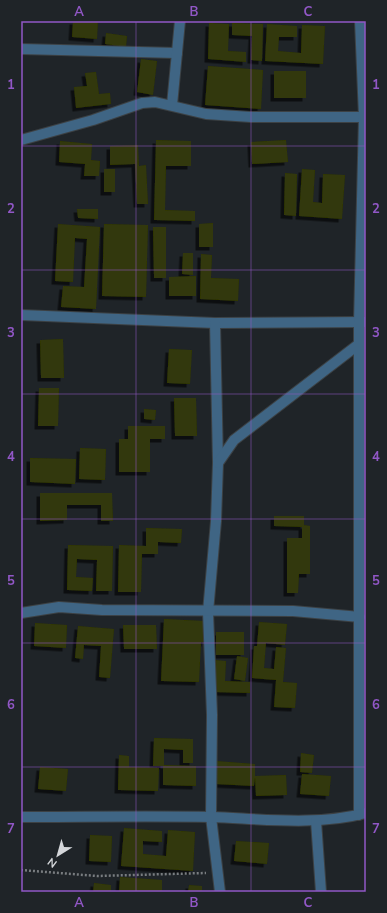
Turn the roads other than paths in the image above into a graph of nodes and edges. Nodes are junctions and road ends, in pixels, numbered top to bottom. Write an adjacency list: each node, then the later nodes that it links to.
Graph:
1 (180, 21): 4 (street)
2 (360, 21): 6 (street)
3 (21, 49): 4 (street)
4 (177, 52): 5 (street)
5 (172, 105): 6 (street); 7 (street)
6 (365, 117): 9 (street)
7 (21, 139)
8 (21, 314): 10 (street)
9 (362, 322): 10 (street); 11 (street)
10 (216, 323): 12 (street)
11 (359, 344): 13 (street); 17 (street)
12 (218, 439): 13 (street); 14 (street)
13 (234, 440): 14 (street)
14 (218, 464): 15 (street)
15 (208, 612): 16 (street); 17 (street); 20 (street)
16 (21, 613)
17 (360, 617): 18 (street)
18 (363, 814): 21 (street)
19 (21, 817): 20 (street)
20 (211, 818): 21 (street); 22 (street)
21 (316, 821): 23 (street)
22 (220, 892)
23 (321, 892)

